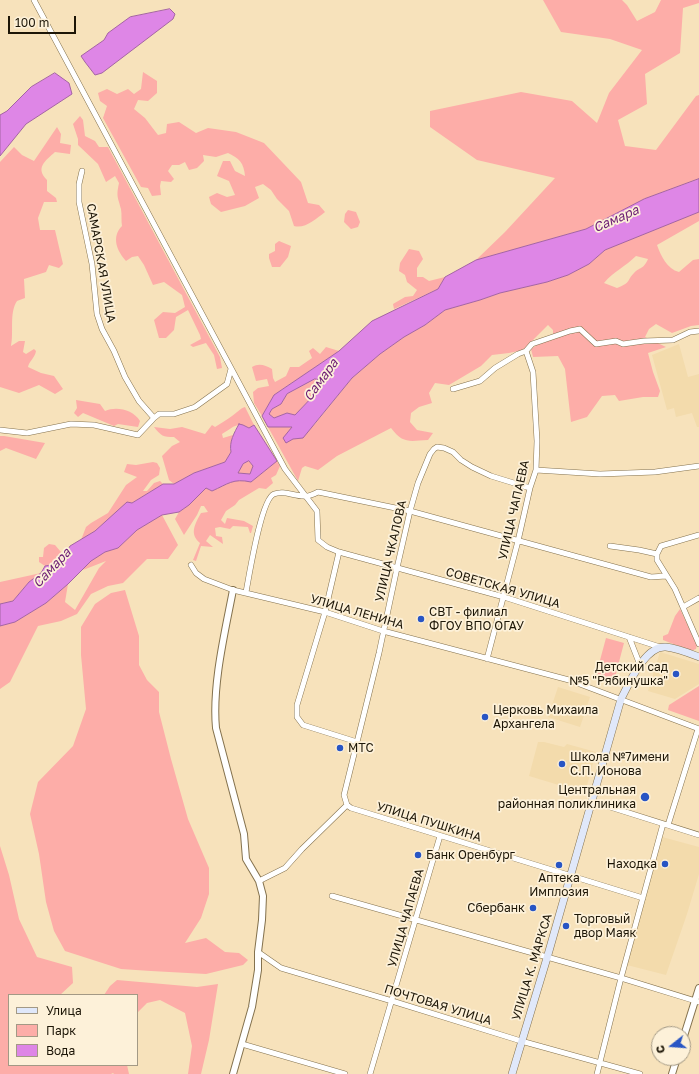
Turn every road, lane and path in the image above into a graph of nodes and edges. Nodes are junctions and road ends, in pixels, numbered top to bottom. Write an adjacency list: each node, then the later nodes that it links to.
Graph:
1 (34, 0): 5 (street)
2 (82, 171): 7 (street, САМАРСКАЯ УЛИЦА)
3 (699, 330): 4 (street)
4 (526, 352): 6 (street); 10 (street, УЛИЦА ЧАПАЕВА)
5 (231, 369): 7 (street); 12 (street)
6 (453, 389)
7 (154, 418): 8 (street)
8 (0, 430)
9 (699, 466): 10 (street)
10 (536, 470): 11 (street, УЛИЦА ЧАПАЕВА)
11 (530, 488): 13 (street, УЛИЦА ЧКАЛОВА); 15 (street, УЛИЦА ЧАПАЕВА)
12 (305, 497): 13 (street); 17 (street, СОВЕТСКАЯ УЛИЦА); 23 (street)
13 (410, 511): 15 (street); 20 (street, УЛИЦА ЧКАЛОВА)
14 (699, 535): 18 (street)
15 (518, 541): 21 (street); 24 (street, УЛИЦА ЧАПАЕВА)
16 (610, 546): 18 (street)
17 (339, 552): 20 (street, СОВЕТСКАЯ УЛИЦА); 27 (street)
18 (657, 554): 21 (street)
19 (191, 565): 22 (street, УЛИЦА ЛЕНИНА)
20 (397, 568): 24 (street, СОВЕТСКАЯ УЛИЦА); 28 (street, УЛИЦА ЧКАЛОВА)
21 (666, 576): 26 (street)
22 (233, 590): 23 (street, УЛИЦА ЛЕНИНА); 44 (street)
23 (246, 592): 27 (street, УЛИЦА ЛЕНИНА)
24 (504, 597): 29 (street, СОВЕТСКАЯ УЛИЦА); 33 (street, УЛИЦА ЧАПАЕВА)
25 (699, 598): 26 (street)
26 (683, 608): 30 (street)
27 (325, 612): 28 (street, УЛИЦА ЛЕНИНА); 37 (street)
28 (383, 630): 33 (street, УЛИЦА ЛЕНИНА); 37 (street, УЛИЦА ЧКАЛОВА)
29 (629, 637): 31 (street, СОВЕТСКАЯ УЛИЦА); 34 (street)
30 (699, 644)
31 (660, 647): 32 (main road); 34 (main road, УЛИЦА К. МАРКСА)
32 (699, 657)
33 (487, 659): 35 (street, УЛИЦА ЛЕНИНА)
34 (640, 665): 35 (main road, УЛИЦА К. МАРКСА)
35 (621, 699): 36 (street, УЛИЦА ЛЕНИНА); 38 (main road, УЛИЦА К. МАРКСА)
36 (698, 729): 40 (street)
37 (357, 742): 39 (street, УЛИЦА ЧКАЛОВА)
38 (591, 801): 40 (street); 43 (main road, УЛИЦА К. МАРКСА)
39 (347, 805): 42 (street, УЛИЦА ПУШКИНА); 44 (street)
40 (665, 824): 41 (street); 46 (street)
41 (699, 835)
42 (440, 836): 43 (street, УЛИЦА ПУШКИНА); 47 (street, УЛИЦА ЧАПАЕВА)
43 (570, 876): 46 (street, УЛИЦА ПУШКИНА); 49 (main road, УЛИЦА К. МАРКСА)
44 (259, 881): 48 (street)
45 (332, 896): 47 (street)
46 (643, 898): 50 (street)
47 (416, 921): 49 (street); 52 (street, УЛИЦА ЧАПАЕВА)
48 (258, 952): 52 (street, ПОЧТОВАЯ УЛИЦА); 56 (street)
49 (547, 958): 50 (street); 55 (main road, УЛИЦА К. МАРКСА)
50 (620, 978): 53 (street); 57 (street)
51 (699, 988): 53 (street)
52 (392, 1001): 55 (street, ПОЧТОВАЯ УЛИЦА); 60 (street, УЛИЦА ЧАПАЕВА)
53 (697, 1002): 54 (street)
54 (688, 1026)
55 (521, 1041): 57 (street, ПОЧТОВАЯ УЛИЦА); 61 (main road, УЛИЦА К. МАРКСА)
56 (242, 1044): 58 (street); 59 (street)
57 (600, 1062): 62 (street); 63 (street, ПОЧТОВАЯ УЛИЦА)
58 (233, 1074)
59 (345, 1074)
60 (370, 1074)
61 (512, 1074)
62 (597, 1074)
63 (640, 1074)

